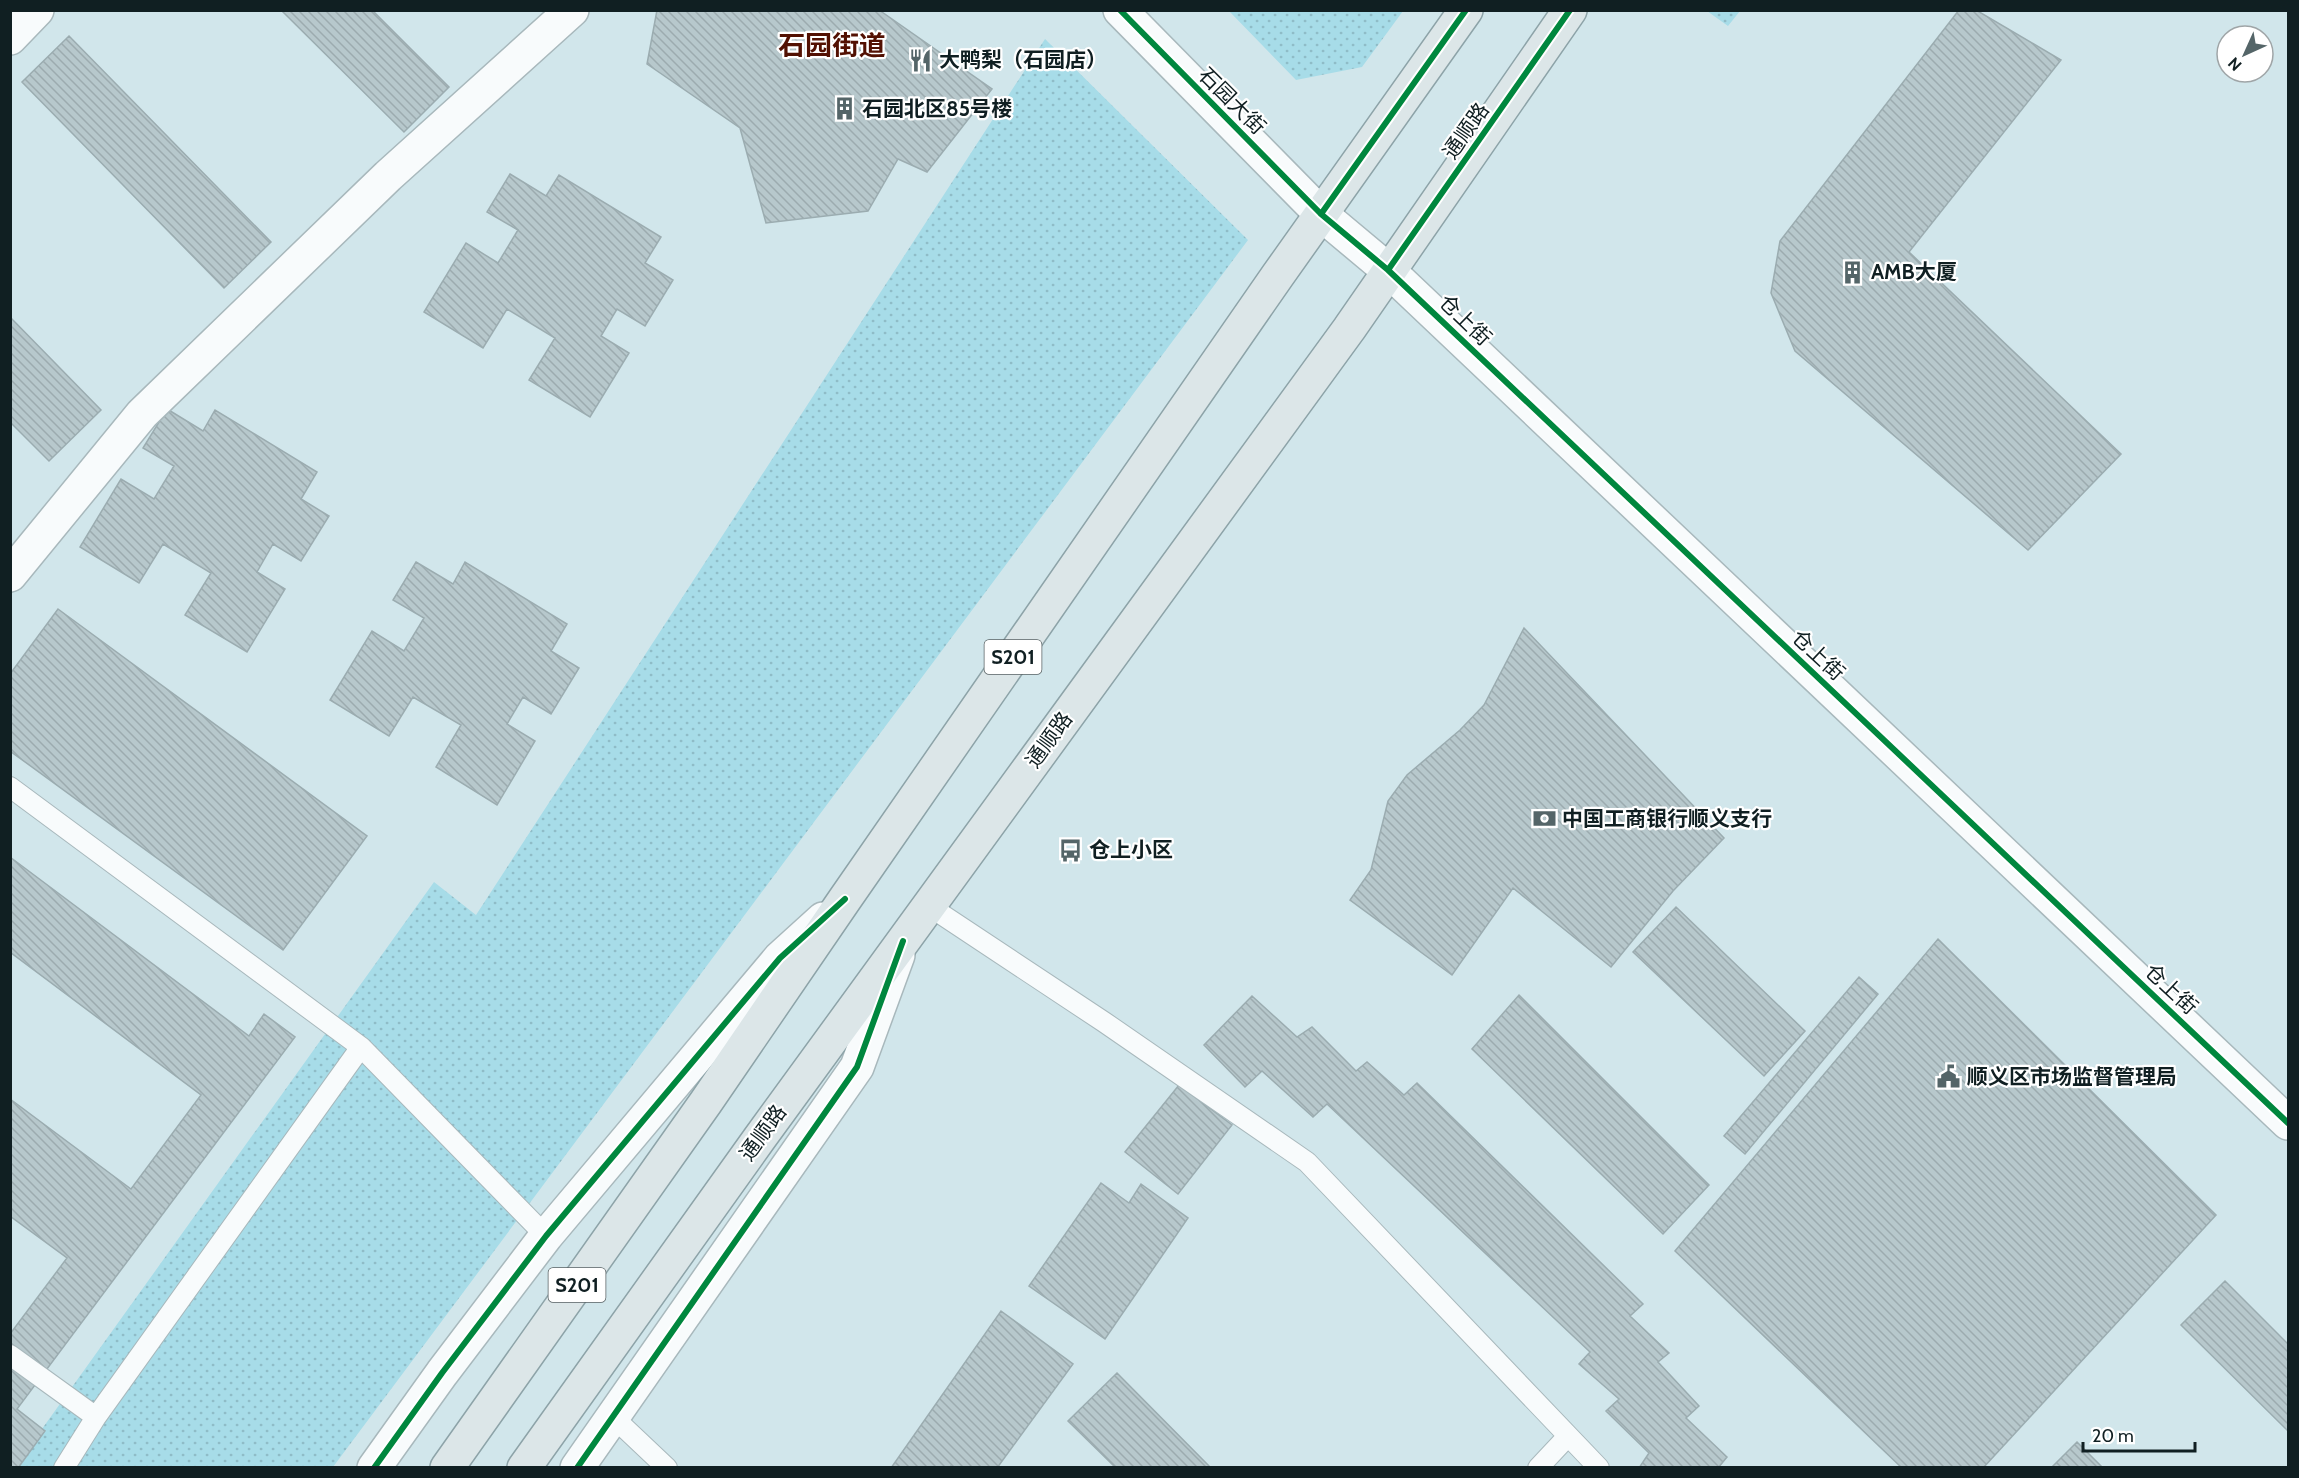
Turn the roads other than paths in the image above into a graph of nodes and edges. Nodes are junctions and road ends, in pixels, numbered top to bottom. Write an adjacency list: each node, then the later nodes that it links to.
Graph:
1 (37, 10): 6 (street)
2 (572, 10): 9 (street)
3 (1120, 10): 7 (street, 石园大街)
4 (1466, 10): 7 (main road, S201)
5 (1570, 10): 8 (main road, 通顺路 / S201)
6 (10, 38)
7 (1321, 214): 8 (street, 仓上街); 11 (main road, S201)
8 (1389, 270): 12 (main road, 通顺路 / S201); 15 (street, 仓上街)
9 (10, 575)
10 (10, 787): 14 (lane)
11 (845, 899): 16 (street); 23 (main road, S201)
12 (929, 906): 13 (main road, 通顺路 / S201); 20 (lane)
13 (903, 941): 18 (street); 24 (main road, 通顺路 / S201)
14 (361, 1047): 16 (lane); 19 (lane)
15 (2289, 1123)
16 (546, 1236): 22 (street)
17 (10, 1355): 19 (lane)
18 (612, 1416): 25 (street); 26 (lane)
19 (96, 1417): 21 (lane)
20 (1568, 1436): 27 (lane); 28 (lane)
21 (64, 1467)
22 (374, 1467)
23 (447, 1467)
24 (524, 1467)
25 (578, 1467)
26 (667, 1467)
27 (1538, 1467)
28 (1599, 1467)

